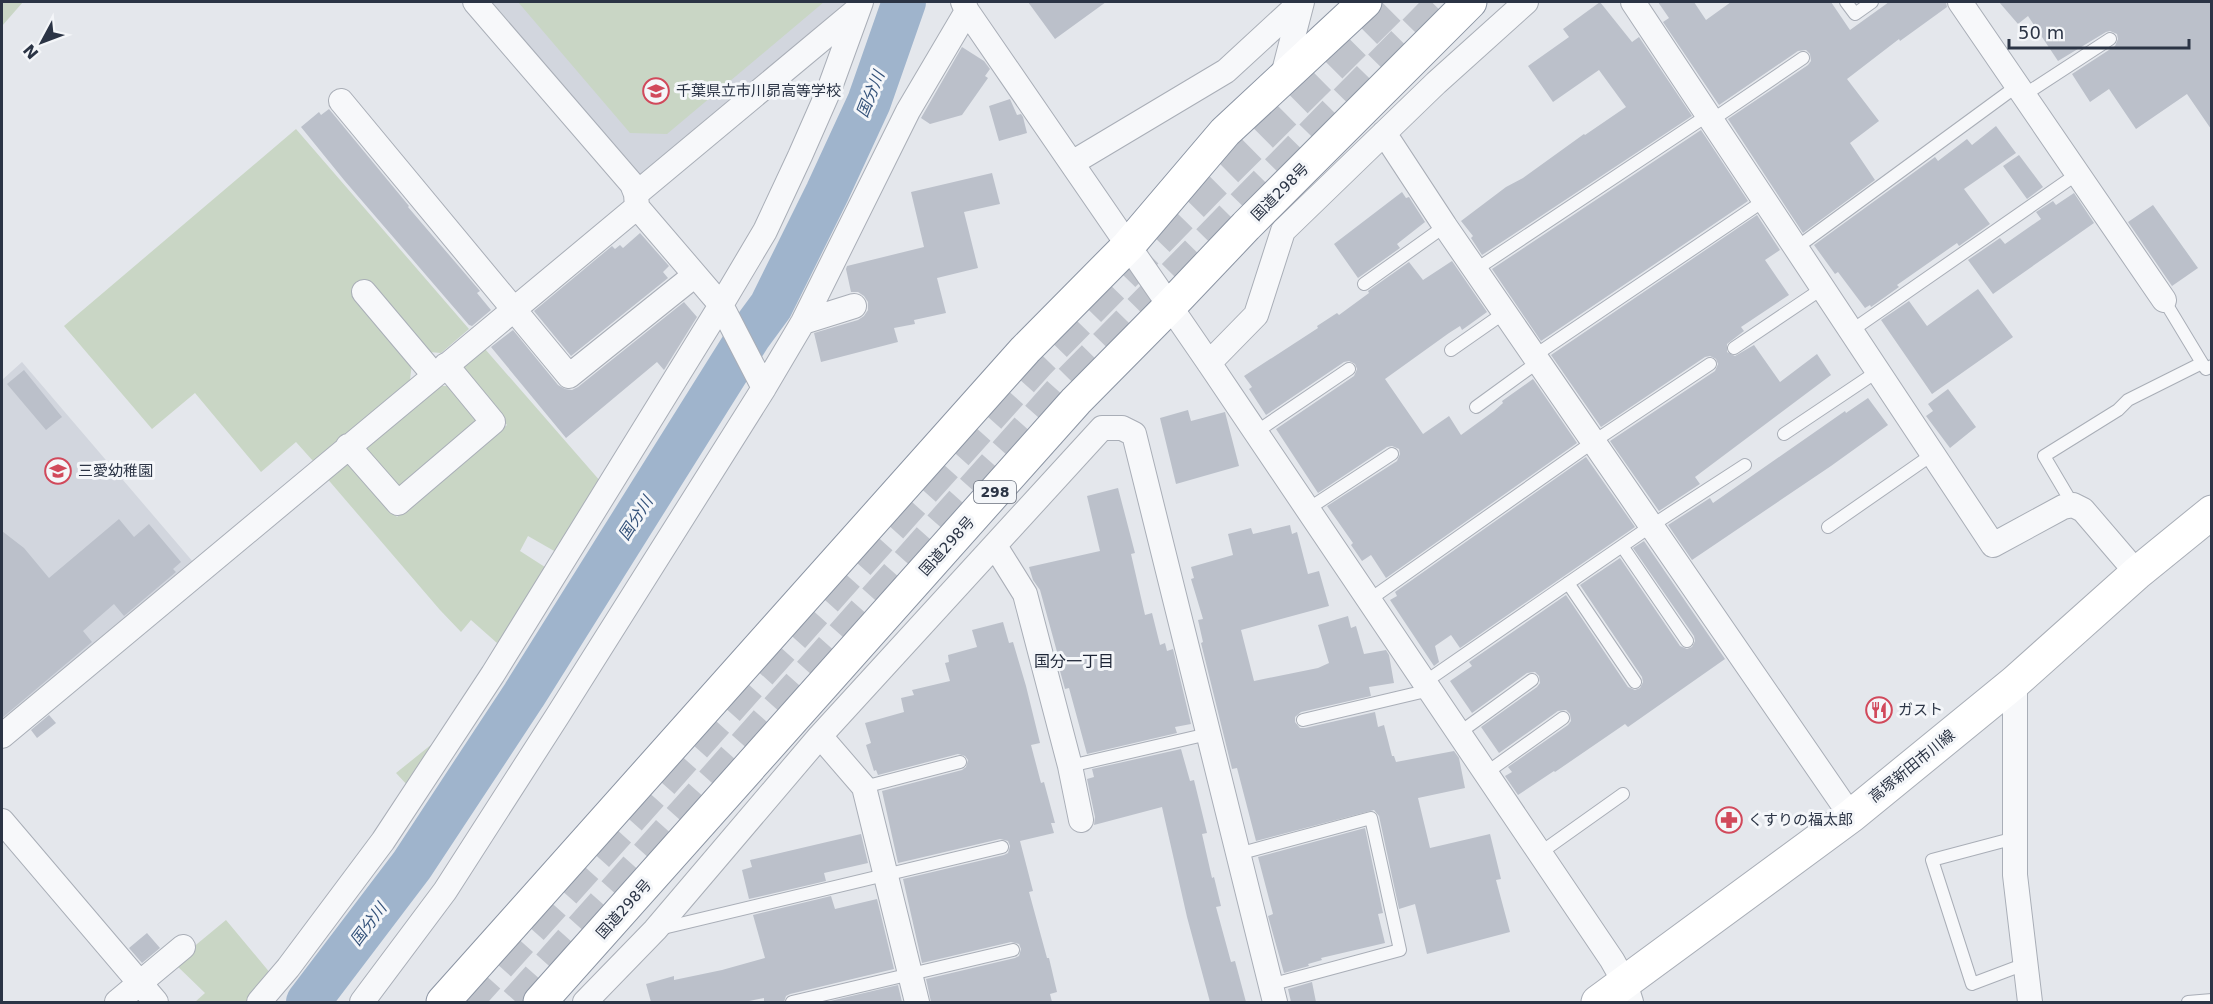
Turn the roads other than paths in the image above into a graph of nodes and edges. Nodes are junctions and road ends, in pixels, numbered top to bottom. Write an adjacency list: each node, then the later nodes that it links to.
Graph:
1 (475, 2): 23 (street)
2 (1301, 2): 15 (street); 21 (street)
3 (1365, 2): 15 (main road)
4 (1470, 2): 14 (main road, 国道298号 / 298)
5 (1526, 2): 16 (street)
6 (1633, 2): 19 (street)
7 (1846, 2): 8 (lane)
8 (1872, 2)
9 (1960, 2): 17 (street)
10 (861, 4): 23 (street); 37 (street)
11 (965, 6): 21 (street); 39 (street)
12 (2110, 39): 17 (lane)
13 (1803, 58): 19 (lane)
14 (1397, 74): 16 (street); 35 (main road, 国道298号 / 298)
15 (1282, 79): 26 (main road)
16 (1436, 83): 20 (street)
17 (2020, 91): 22 (street); 27 (lane)
18 (341, 101): 36 (street)
19 (1710, 118): 24 (street); 28 (lane)
20 (1384, 134): 25 (street); 44 (street)
21 (1072, 163): 26 (street)
22 (2077, 174): 33 (street); 40 (lane)
23 (637, 200): 29 (street); 36 (street)
24 (1765, 200): 27 (street); 43 (lane)
25 (1445, 226): 28 (street); 30 (lane)
26 (1128, 246): 35 (street); 106 (main road)
27 (1796, 248): 31 (street)
28 (1475, 270): 38 (street)
29 (695, 275): 36 (street); 37 (street)
30 (1364, 284)
31 (1822, 288): 40 (street); 41 (lane)
32 (364, 292): 48 (street)
33 (2164, 300): 46 (lane)
34 (854, 306): 39 (street)
35 (1170, 306): 44 (street); 107 (main road, 国道298号 / 298)
36 (513, 309): 48 (street)
37 (724, 311): 50 (street); 104 (street)
38 (1504, 313): 42 (lane); 43 (street)
39 (803, 322): 50 (street)
40 (1851, 331): 49 (street)
41 (1734, 348)
42 (1451, 350)
43 (1536, 359): 51 (lane); 54 (street)
44 (1209, 363): 52 (street)
45 (1710, 364): 54 (lane)
46 (2207, 365): 59 (lane)
47 (1349, 369): 52 (lane)
48 (440, 370): 55 (street); 55 (street)
49 (1878, 371): 53 (lane); 57 (street)
50 (761, 382): 105 (street)
51 (1476, 407)
52 (1256, 432): 60 (street)
53 (1784, 434)
54 (1593, 442): 62 (street); 68 (lane)
55 (348, 446): 78 (street)
56 (1392, 454): 60 (lane)
57 (1933, 454): 59 (street); 63 (lane)
58 (1745, 465): 62 (lane)
59 (2073, 505): 66 (street)
60 (1308, 509): 68 (street)
61 (2211, 512): 66 (main road, 高塚新田市川線)
62 (1651, 526): 65 (lane); 85 (street)
63 (1828, 528)
64 (995, 546): 77 (street); 79 (street); 81 (street)
65 (1622, 546): 67 (lane); 69 (lane)
66 (2137, 573): 72 (main road, 高塚新田市川線)
67 (1568, 583): 71 (lane); 73 (lane)
68 (1369, 600): 73 (street)
69 (1687, 641)
70 (1532, 681): 76 (lane)
71 (1635, 682)
72 (2014, 682): 85 (main road, 高塚新田市川線); 88 (street)
73 (1427, 686): 75 (lane); 76 (street)
74 (1563, 718): 82 (lane)
75 (1303, 720)
76 (1459, 733): 82 (street)
77 (1208, 734): 81 (lane); 91 (street)
78 (2, 736)
79 (820, 736): 83 (street); 93 (street)
80 (960, 762): 83 (lane)
81 (1070, 766): 86 (street)
82 (1486, 773): 90 (street)
83 (864, 788): 92 (street)
84 (1623, 794): 90 (lane)
85 (1851, 816): 99 (main road, 高塚新田市川線)
86 (1081, 820)
87 (2, 821): 98 (street)
88 (2015, 838): 96 (street); 96 (lane)
89 (1002, 848): 92 (lane)
90 (1540, 853): 99 (street)
91 (1238, 854): 100 (street); 100 (lane)
92 (886, 877): 93 (lane); 97 (street)
93 (655, 930): 108 (street)
94 (183, 947): 98 (street)
95 (1013, 950): 97 (lane)
96 (2025, 964): 112 (street)
97 (911, 973): 109 (lane); 110 (street)
98 (139, 983): 102 (street); 103 (street)
99 (1628, 993): 111 (main road, 高塚新田市川線)
100 (1273, 994)
101 (2211, 1000): 113 (lane)
102 (117, 1002)
103 (156, 1002)
104 (259, 1002)
105 (362, 1002)
106 (443, 1002)
107 (540, 1002)
108 (585, 1002)
109 (792, 1002)
110 (917, 1002)
111 (1599, 1002)
112 (2030, 1002)
113 (2188, 1002)

